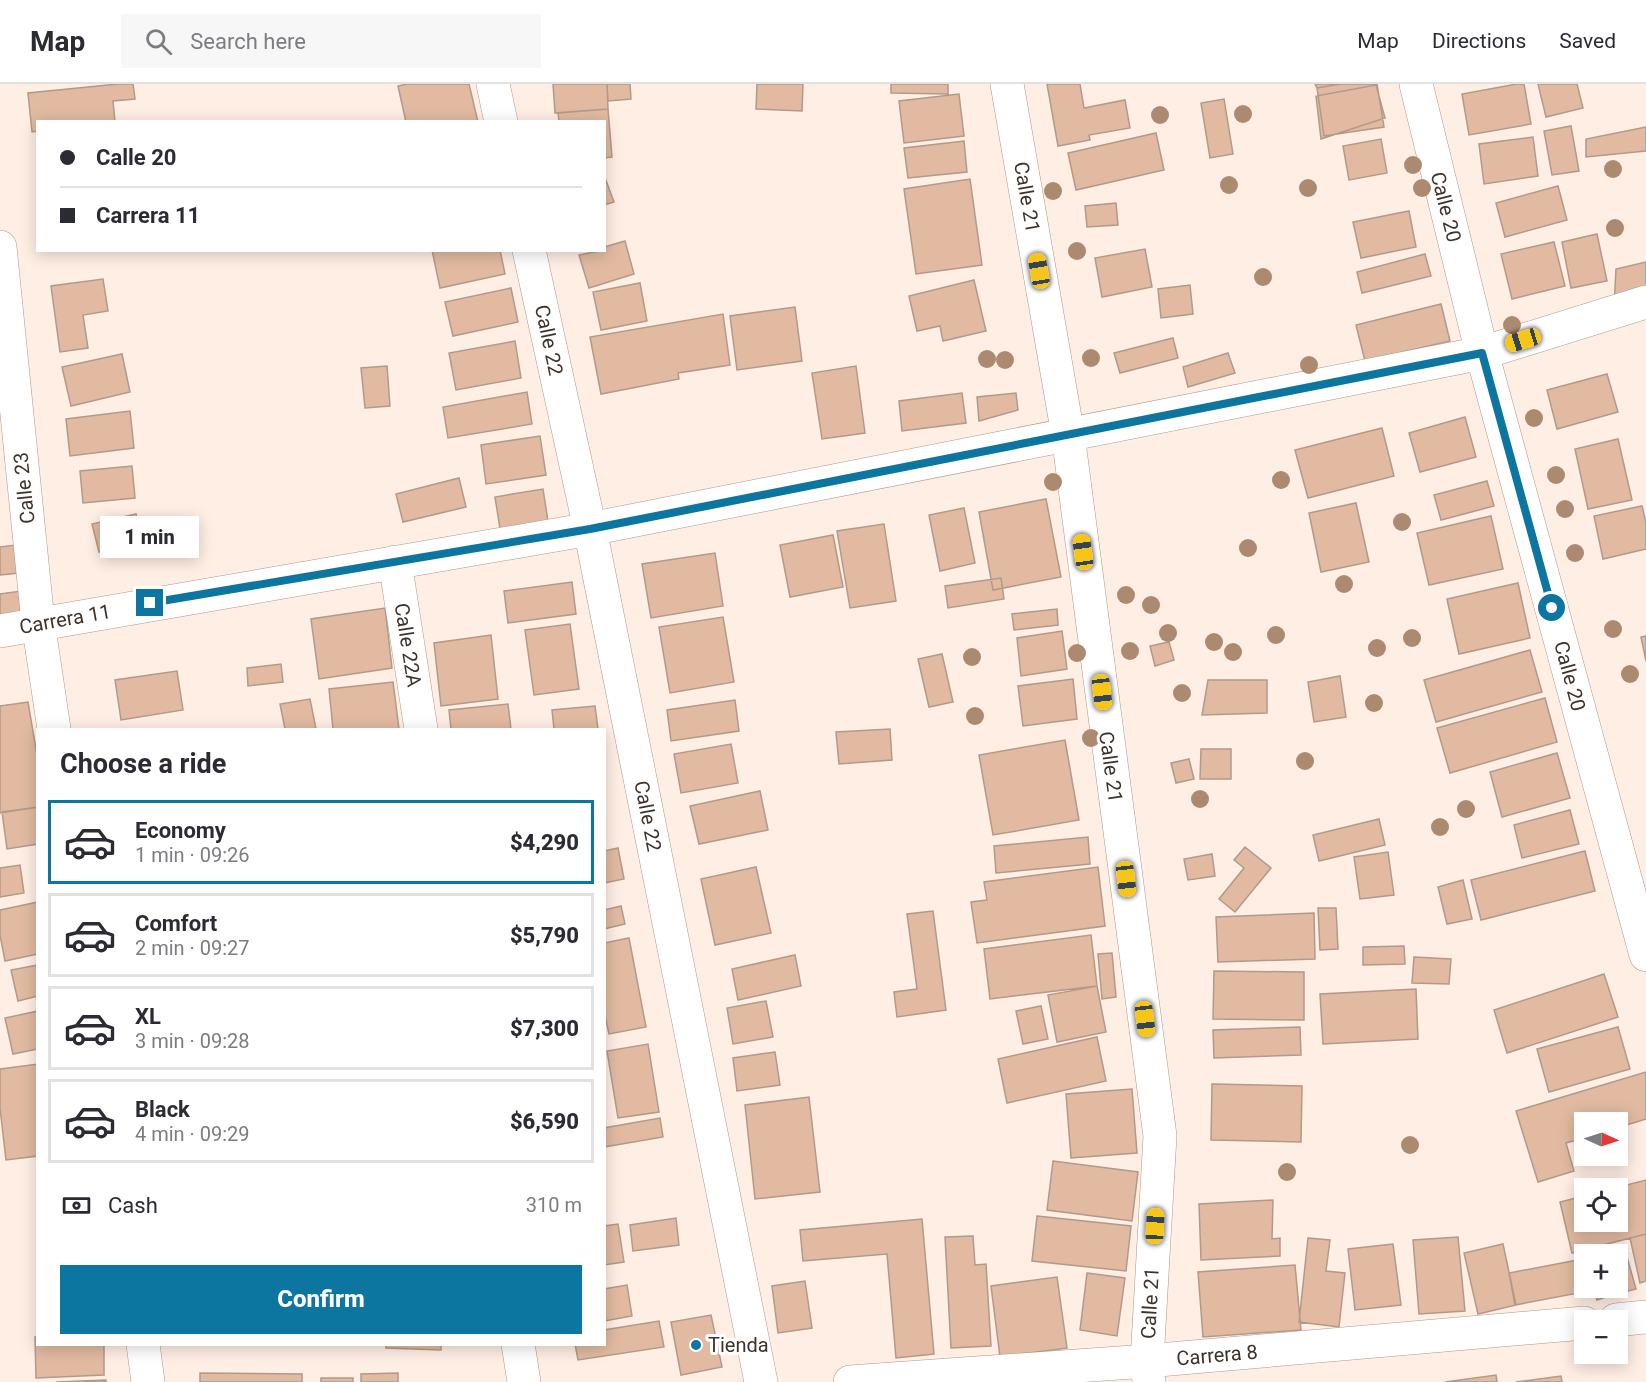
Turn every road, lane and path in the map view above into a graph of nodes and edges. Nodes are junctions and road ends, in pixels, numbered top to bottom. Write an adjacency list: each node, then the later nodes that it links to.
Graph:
1 (493, 84): 4 (street)
2 (1007, 84): 9 (street, Calle 21)
3 (1416, 84): 8 (street, Calle 20)
4 (501, 120)
5 (0, 247): 12 (street, Calle 23)
6 (529, 252): 10 (street, Calle 22)
7 (1646, 302): 8 (street, Carrera 11)
8 (1482, 353): 9 (street, Carrera 11); 16 (street, Calle 20)
9 (1068, 435): 10 (street, Carrera 11); 22 (street, Calle 21)
10 (590, 529): 11 (street, Carrera 11); 25 (street, Calle 22)
11 (395, 562): 12 (street, Carrera 11); 15 (street, Calle 22A)
12 (38, 622): 13 (street, Carrera 11); 14 (street, Calle 23)
13 (0, 631)
14 (54, 728)
15 (422, 728)
16 (1646, 955)
17 (1646, 1317): 18 (street)
18 (1628, 1319)
19 (1574, 1324): 22 (street, Carrera 8)
20 (143, 1346): 23 (street)
21 (518, 1346): 24 (street)
22 (1148, 1372): 26 (street, Carrera 8)
23 (148, 1382)
24 (524, 1382)
25 (762, 1382)
26 (850, 1382)

